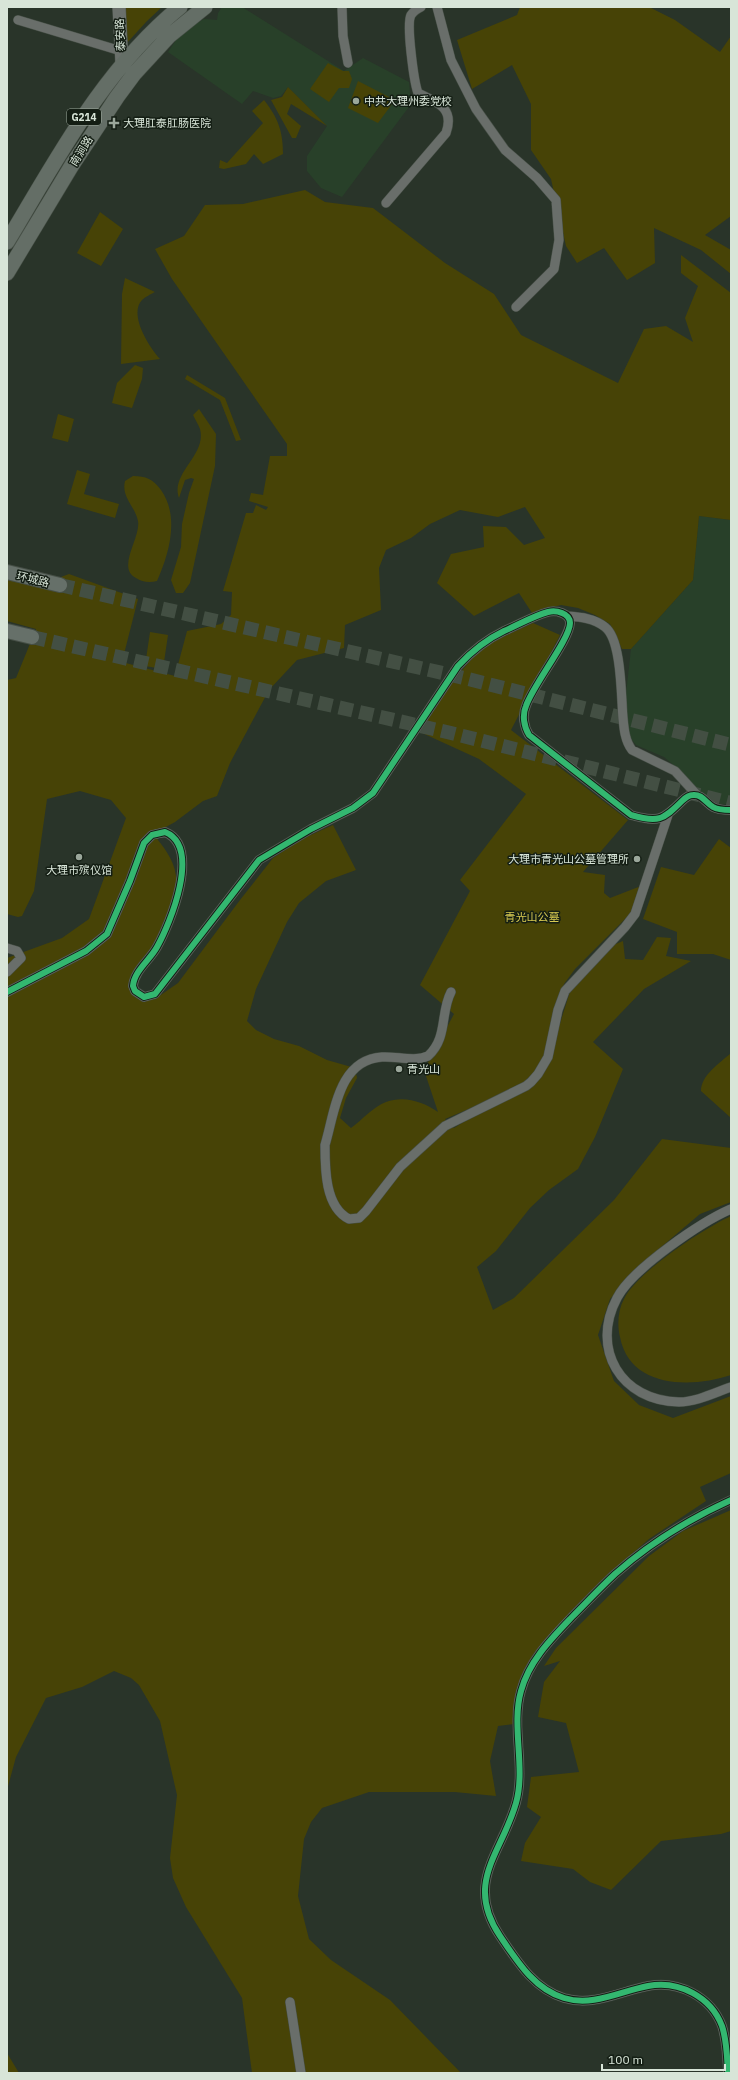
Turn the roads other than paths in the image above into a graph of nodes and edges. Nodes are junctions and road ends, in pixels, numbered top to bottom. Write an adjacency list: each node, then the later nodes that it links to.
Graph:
1 (119, 7): 8 (main road, 泰安路)
2 (180, 7): 8 (highway, 南涧路 / G214)
3 (205, 7): 12 (highway, 南涧路 / G214)
4 (342, 7): 9 (street)
5 (421, 7): 10 (street)
6 (437, 7): 13 (street)
7 (18, 20): 8 (street)
8 (121, 57): 11 (highway, 南涧路 / G214)
9 (348, 63)
10 (386, 203)
11 (7, 242)
12 (7, 273)
13 (516, 307)
14 (7, 572): 15 (main road, 环城路)
15 (60, 585)
16 (567, 616): 19 (street); 21 (street); 24 (street)
17 (7, 631): 18 (main road)
18 (32, 637)
19 (697, 795): 20 (street); 21 (street)
20 (731, 810)
21 (668, 815): 25 (street)
22 (7, 948): 23 (street)
23 (7, 972)
24 (7, 992)
25 (451, 992)
26 (731, 1209): 27 (street)
27 (731, 1387)
28 (731, 1500): 31 (street)
29 (290, 2002): 30 (street)
30 (301, 2073)
31 (728, 2073)

